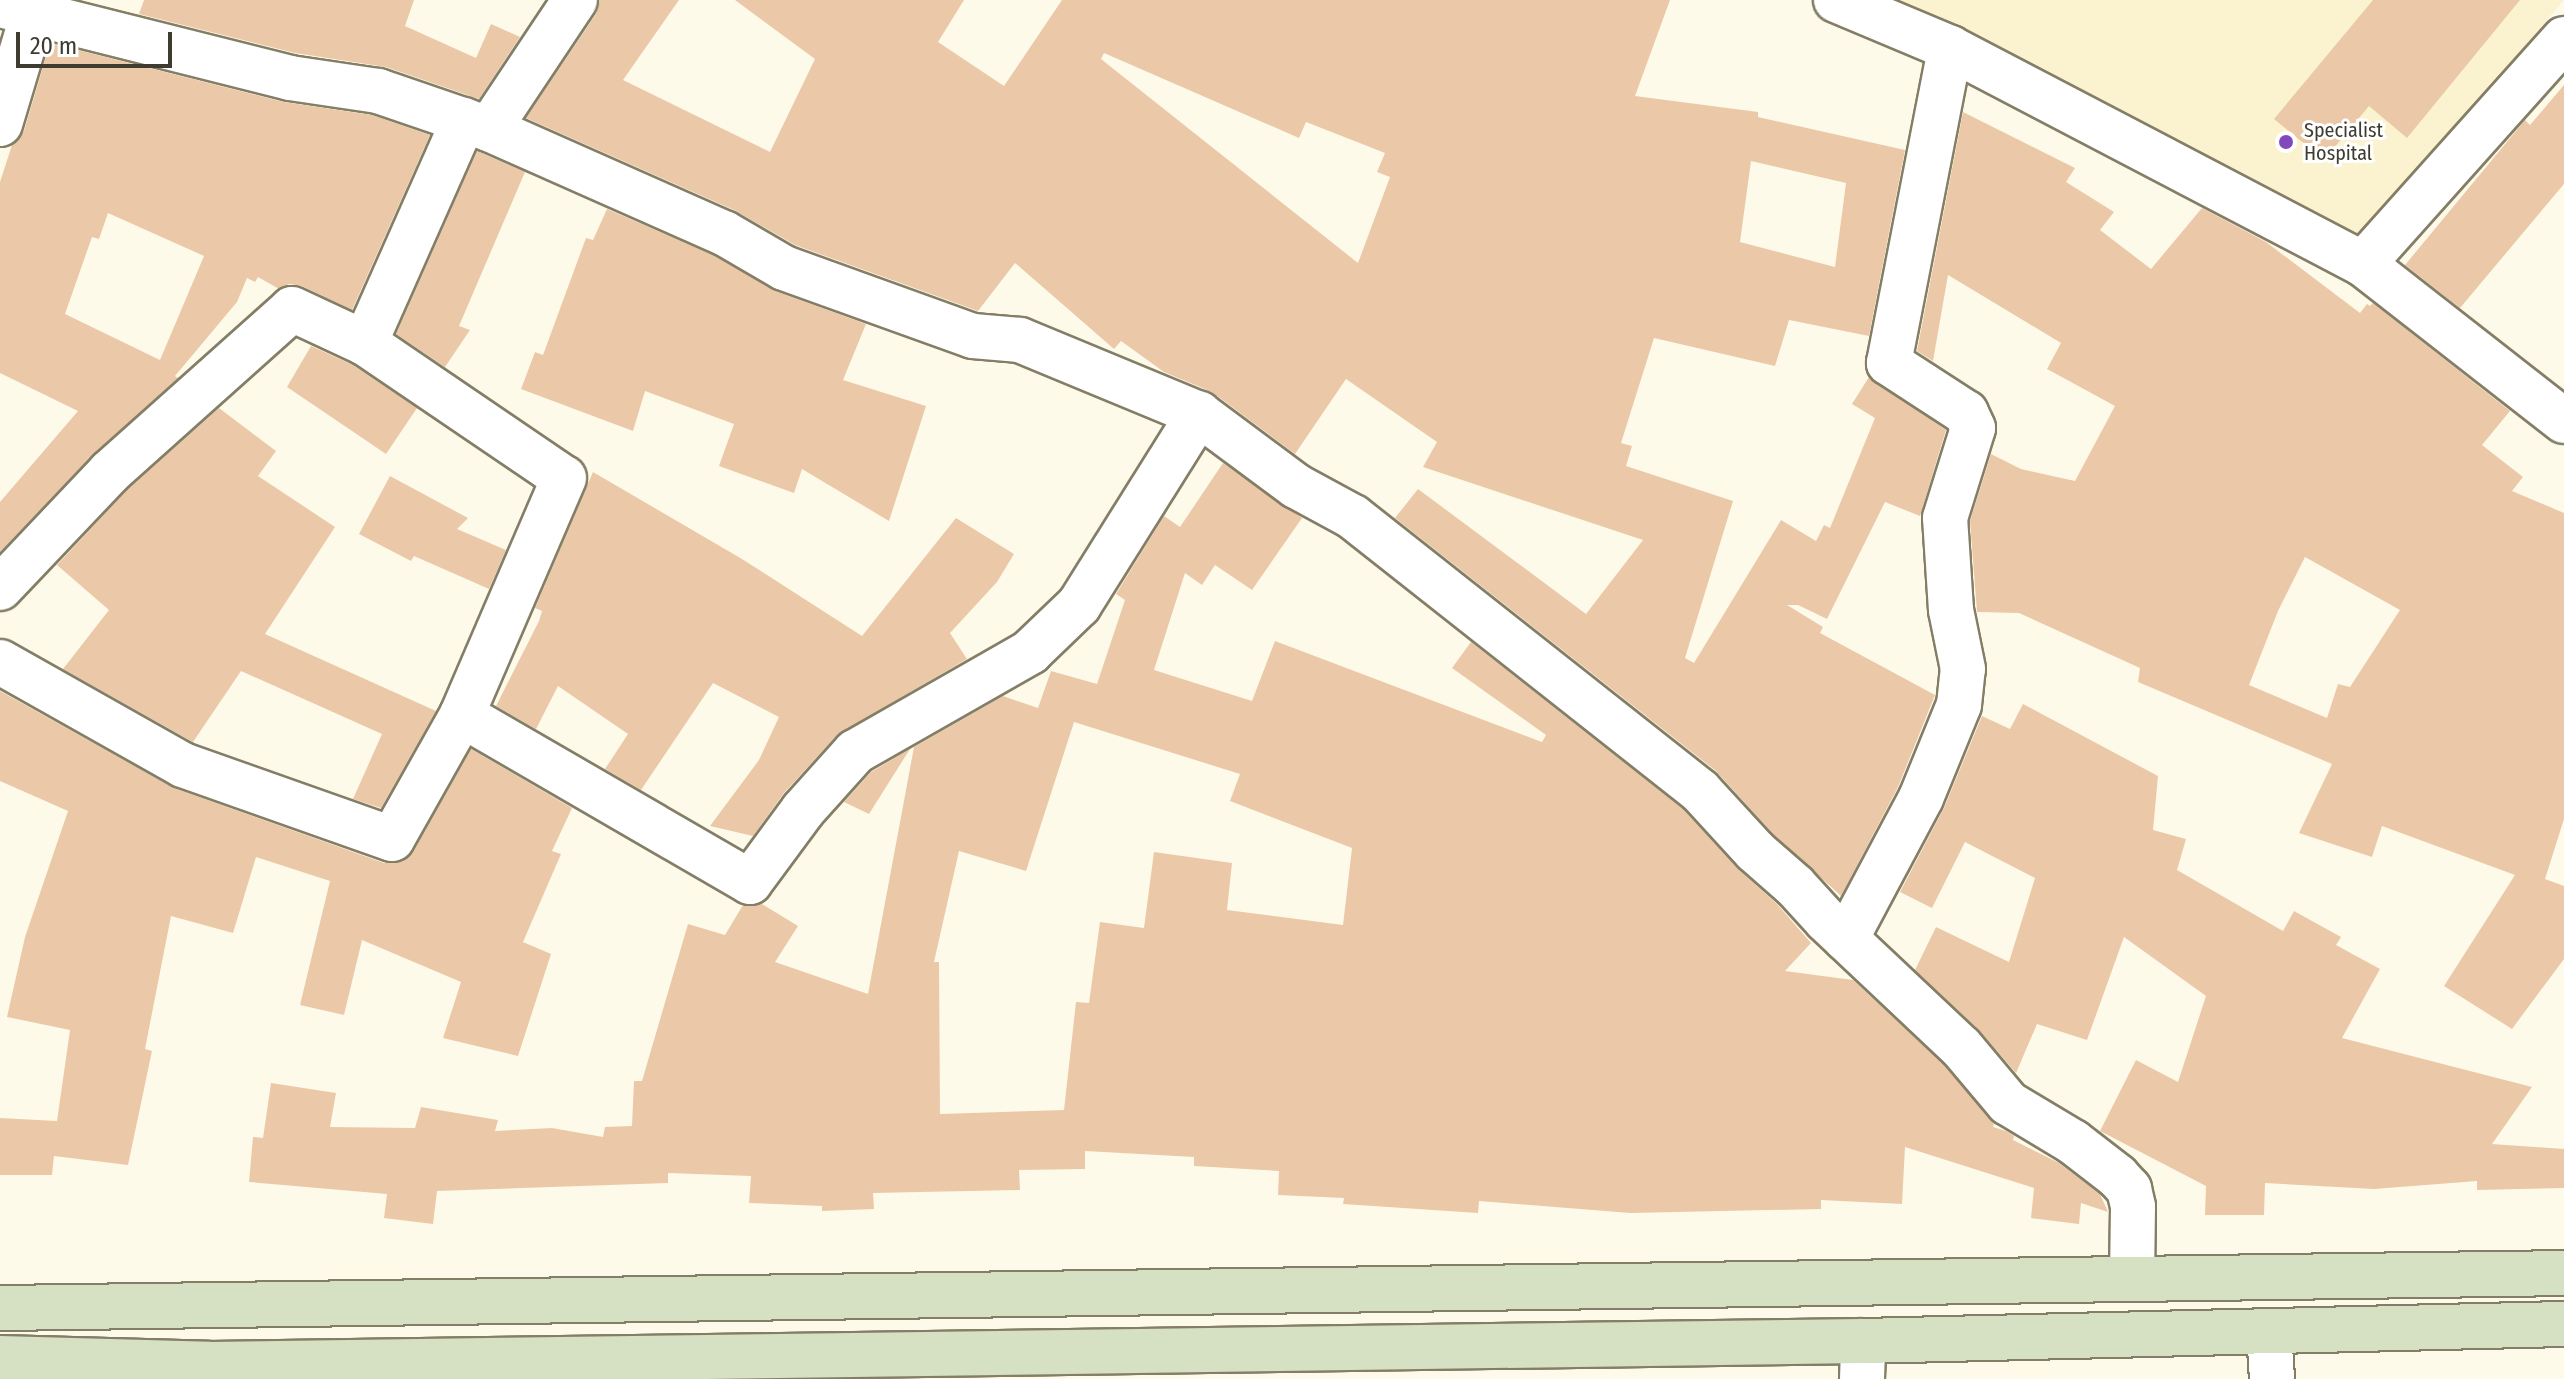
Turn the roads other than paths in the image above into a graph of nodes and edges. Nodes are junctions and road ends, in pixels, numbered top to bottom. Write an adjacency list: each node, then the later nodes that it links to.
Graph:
1 (575, 0): 7 (street)
2 (1836, 0): 5 (street)
3 (23, 6): 6 (street); 7 (street)
4 (2564, 39): 8 (street)
5 (1950, 48): 8 (street); 15 (street)
6 (0, 124)
7 (477, 125): 9 (street); 10 (street)
8 (2363, 264): 11 (street)
9 (365, 343): 12 (street); 14 (street)
10 (1199, 414): 14 (street); 15 (street)
11 (2564, 421)
12 (0, 588)
13 (0, 662): 14 (street)
14 (462, 715)
15 (1846, 939): 17 (street)
16 (2564, 1273): 17 (main road)
17 (2132, 1277): 18 (main road)
18 (0, 1308)
19 (2564, 1324): 20 (main road)
20 (2269, 1331): 22 (main road); 25 (street)
21 (0, 1358): 24 (main road)
22 (1863, 1360): 23 (main road)
23 (1029, 1365): 24 (main road)
24 (208, 1371)
25 (2272, 1379)

